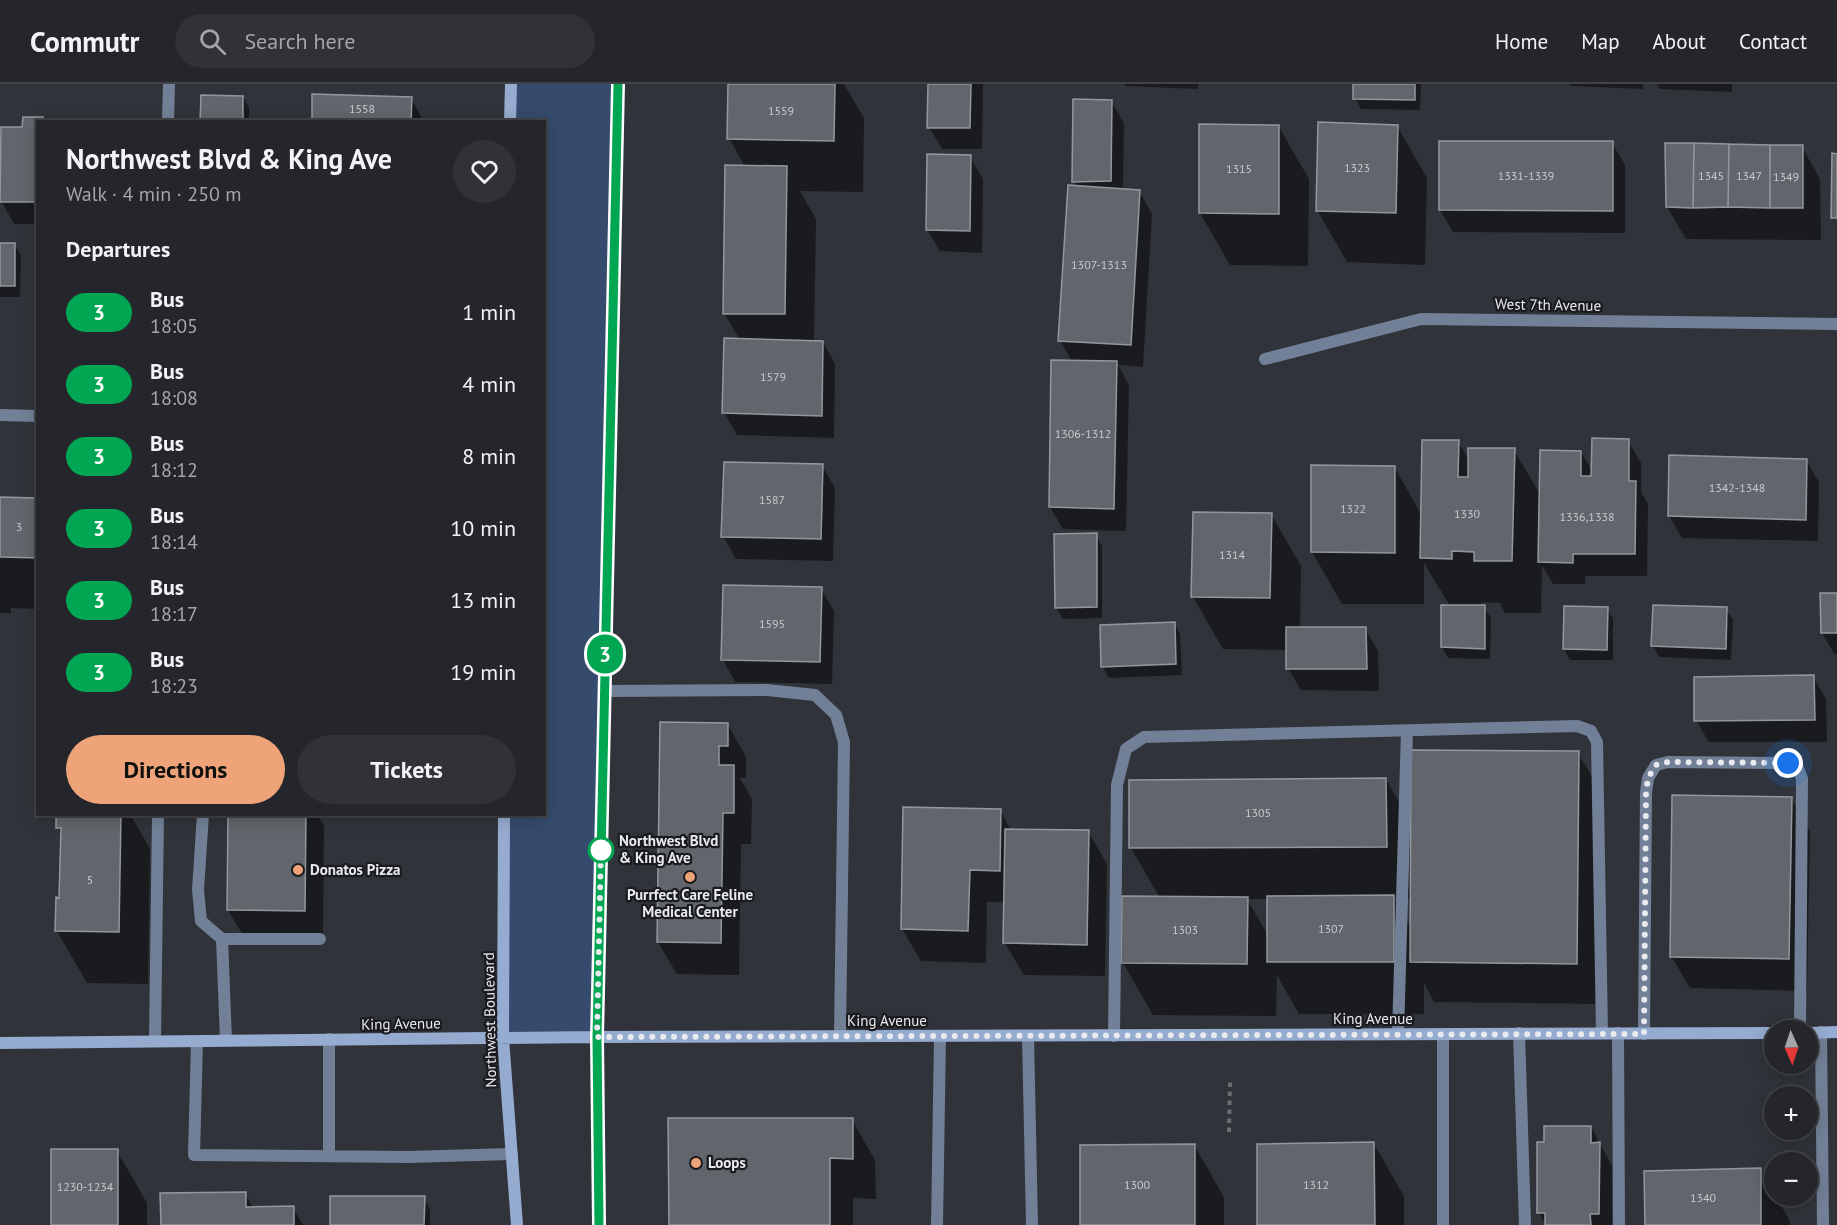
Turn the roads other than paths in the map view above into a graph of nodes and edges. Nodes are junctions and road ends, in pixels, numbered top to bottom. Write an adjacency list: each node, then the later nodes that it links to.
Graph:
1 (169, 84): 4 (street)
2 (511, 84): 5 (street)
3 (618, 84): 10 (street)
4 (168, 120)
5 (510, 120)
6 (1837, 324): 7 (street, West 7th Avenue)
7 (1264, 359)
8 (0, 415): 9 (street)
9 (36, 416)
10 (605, 691): 28 (street); 32 (street)
11 (1407, 731): 23 (street); 26 (street); 31 (street)
12 (158, 816): 36 (street)
13 (203, 816): 15 (street)
14 (504, 816): 33 (street, Northwest Boulevard)
15 (222, 939): 16 (street); 35 (street)
16 (320, 939)
17 (1800, 1020): 27 (street)
18 (1818, 1032): 19 (street)
19 (1821, 1032): 20 (street); 48 (street)
20 (1837, 1032)
21 (1618, 1033): 26 (street, King Avenue); 27 (street, King Avenue); 47 (street)
22 (1764, 1033): 27 (street, King Avenue)
23 (1398, 1034): 24 (street, King Avenue); 31 (street, King Avenue)
24 (1443, 1034): 25 (street, King Avenue); 45 (street)
25 (1519, 1034): 26 (street, King Avenue); 46 (street)
26 (1602, 1034)
27 (1644, 1034)
28 (840, 1036): 29 (street, King Avenue); 32 (street, King Avenue)
29 (940, 1036): 30 (street, King Avenue); 43 (street)
30 (1028, 1036): 31 (street, King Avenue); 44 (street)
31 (1114, 1036)
32 (597, 1037): 33 (street, King Avenue); 42 (street)
33 (503, 1038): 34 (street, King Avenue); 39 (street, Northwest Boulevard)
34 (329, 1039): 35 (street, King Avenue); 40 (street)
35 (226, 1040): 37 (street, King Avenue)
36 (155, 1041): 37 (street, King Avenue); 38 (street, King Avenue)
37 (197, 1041): 40 (street)
38 (0, 1042)
39 (512, 1154): 40 (street); 41 (street, Northwest Boulevard)
40 (329, 1156)
41 (517, 1225)
42 (599, 1225)
43 (937, 1225)
44 (1032, 1225)
45 (1443, 1225)
46 (1525, 1225)
47 (1619, 1225)
48 (1823, 1225)

